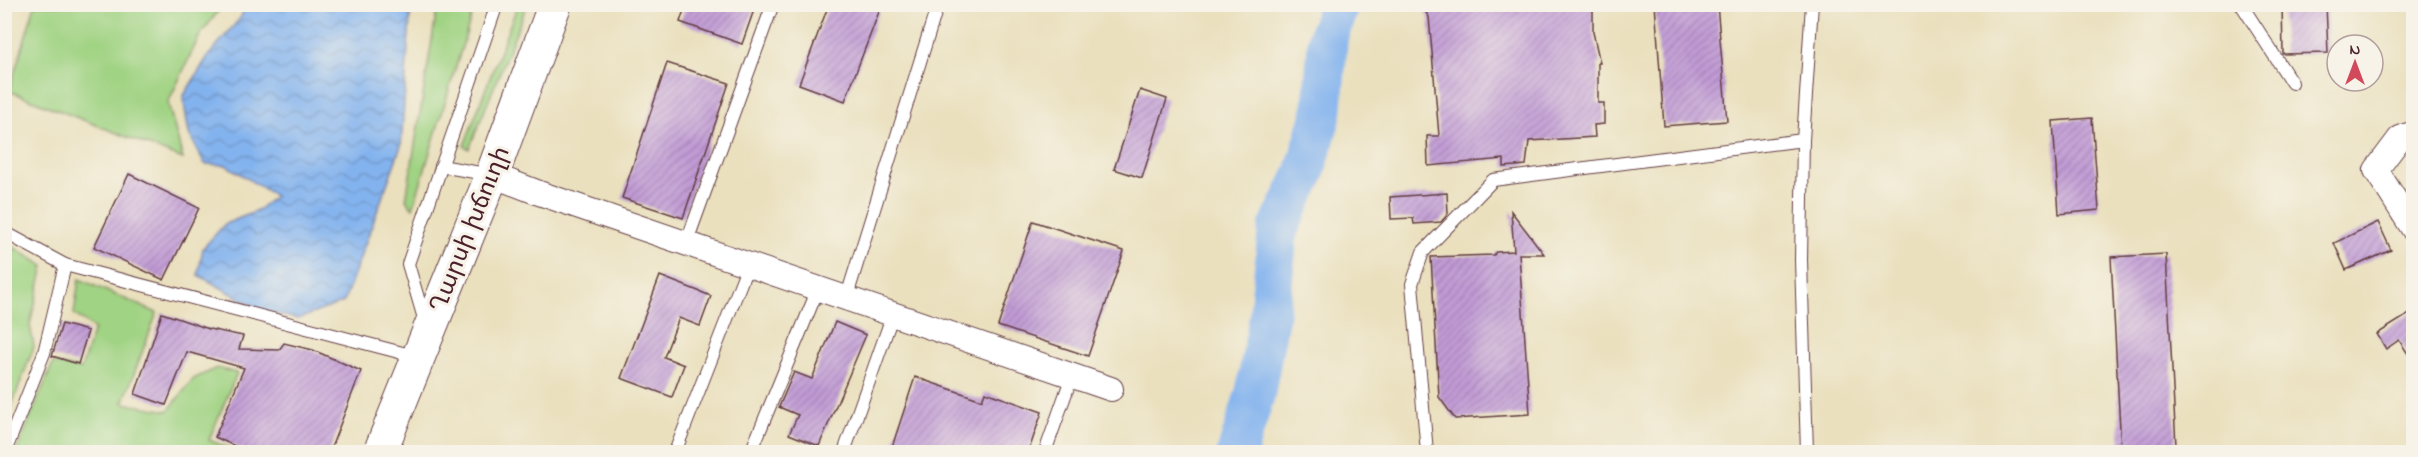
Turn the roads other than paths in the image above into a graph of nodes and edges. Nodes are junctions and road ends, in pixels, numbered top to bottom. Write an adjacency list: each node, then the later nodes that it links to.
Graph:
1 (497, 4): 10 (lane)
2 (555, 4): 11 (main road, Ղարսի խճուղի)
3 (772, 4): 14 (lane)
4 (938, 4): 18 (lane)
5 (1812, 4): 9 (lane)
6 (2241, 4): 7 (lane)
7 (2292, 83)
8 (2414, 133): 12 (street)
9 (1803, 140): 29 (lane); 30 (lane)
10 (441, 166): 11 (lane); 20 (lane)
11 (492, 175): 14 (street); 20 (main road, Ղարսի խճուղի)
12 (2414, 230)
13 (4, 232): 15 (lane)
14 (686, 244): 16 (street)
15 (65, 265): 20 (lane); 23 (lane)
16 (748, 265): 17 (street); 25 (lane)
17 (818, 289): 18 (street); 26 (lane)
18 (846, 299): 19 (street)
19 (892, 314): 21 (street); 27 (lane)
20 (423, 345): 24 (main road, Ղարսի խճուղի)
21 (1072, 376): 22 (street); 28 (lane)
22 (1111, 389)
23 (6, 453)
24 (380, 453)
25 (675, 453)
26 (751, 453)
27 (844, 453)
28 (1045, 453)
29 (1427, 453)
30 (1808, 453)

